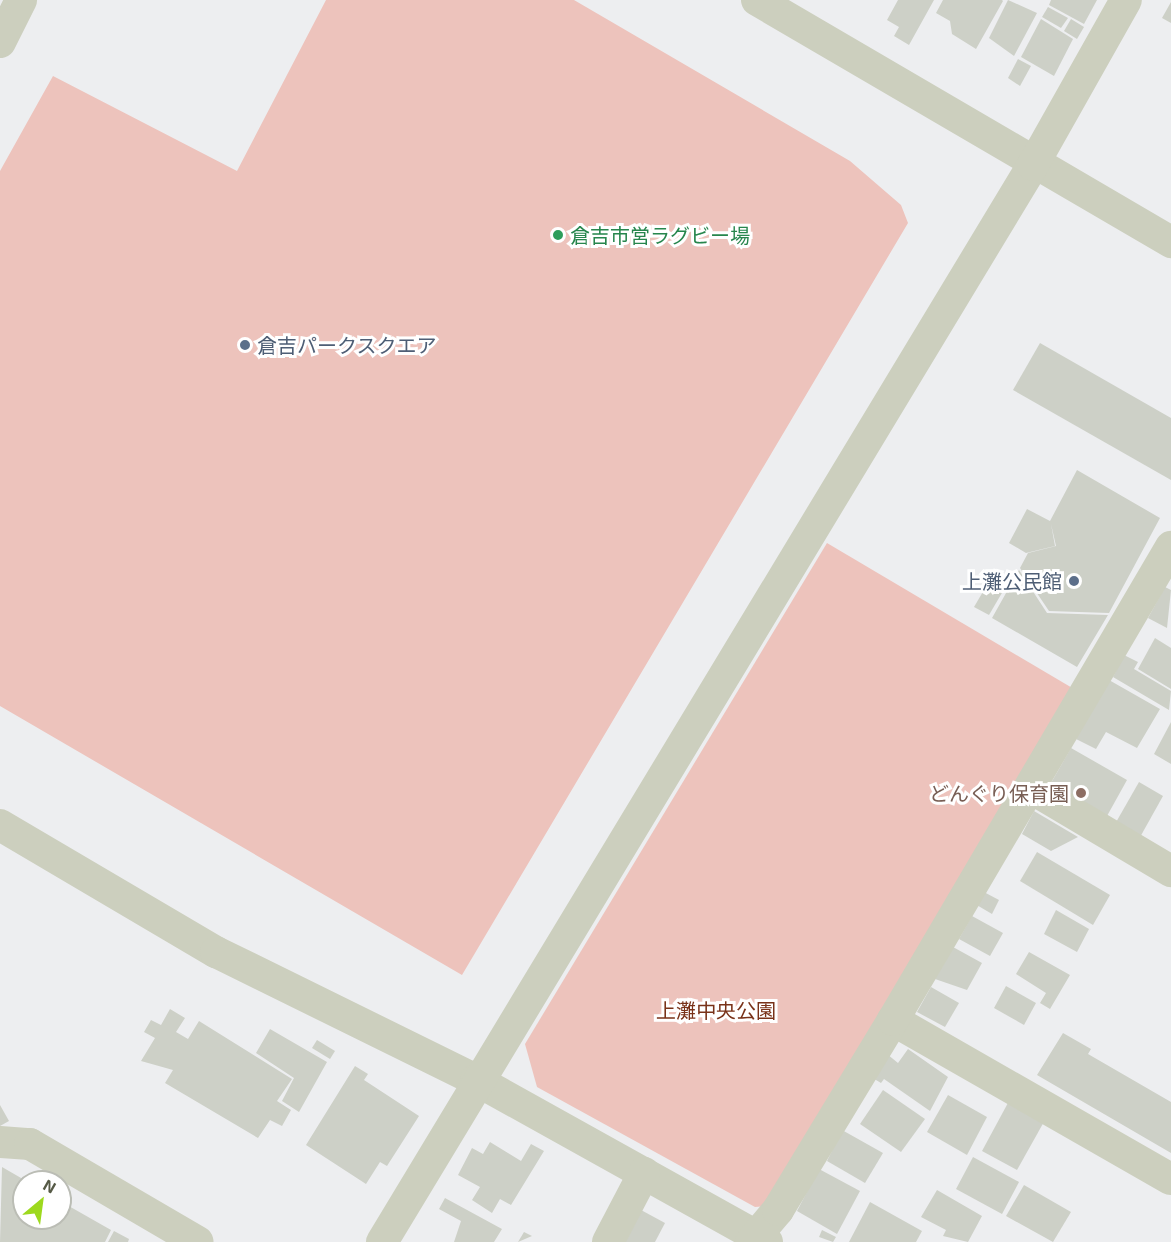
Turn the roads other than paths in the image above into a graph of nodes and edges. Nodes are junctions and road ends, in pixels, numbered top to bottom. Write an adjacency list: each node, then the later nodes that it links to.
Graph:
1 (21, 0): 4 (street)
2 (758, 0): 5 (street)
3 (1126, 0): 5 (street)
4 (0, 42)
5 (1033, 165): 6 (street); 12 (street)
6 (1171, 242)
7 (1168, 559): 8 (street)
8 (1031, 788): 10 (street); 11 (street)
9 (0, 825): 12 (street)
10 (1171, 871)
11 (894, 1020): 15 (street); 16 (street)
12 (477, 1080): 14 (street); 18 (street)
13 (0, 1142): 17 (street)
14 (644, 1173): 16 (street); 19 (street)
15 (1171, 1179)
16 (757, 1240)
17 (198, 1242)
18 (382, 1242)
19 (608, 1242)

